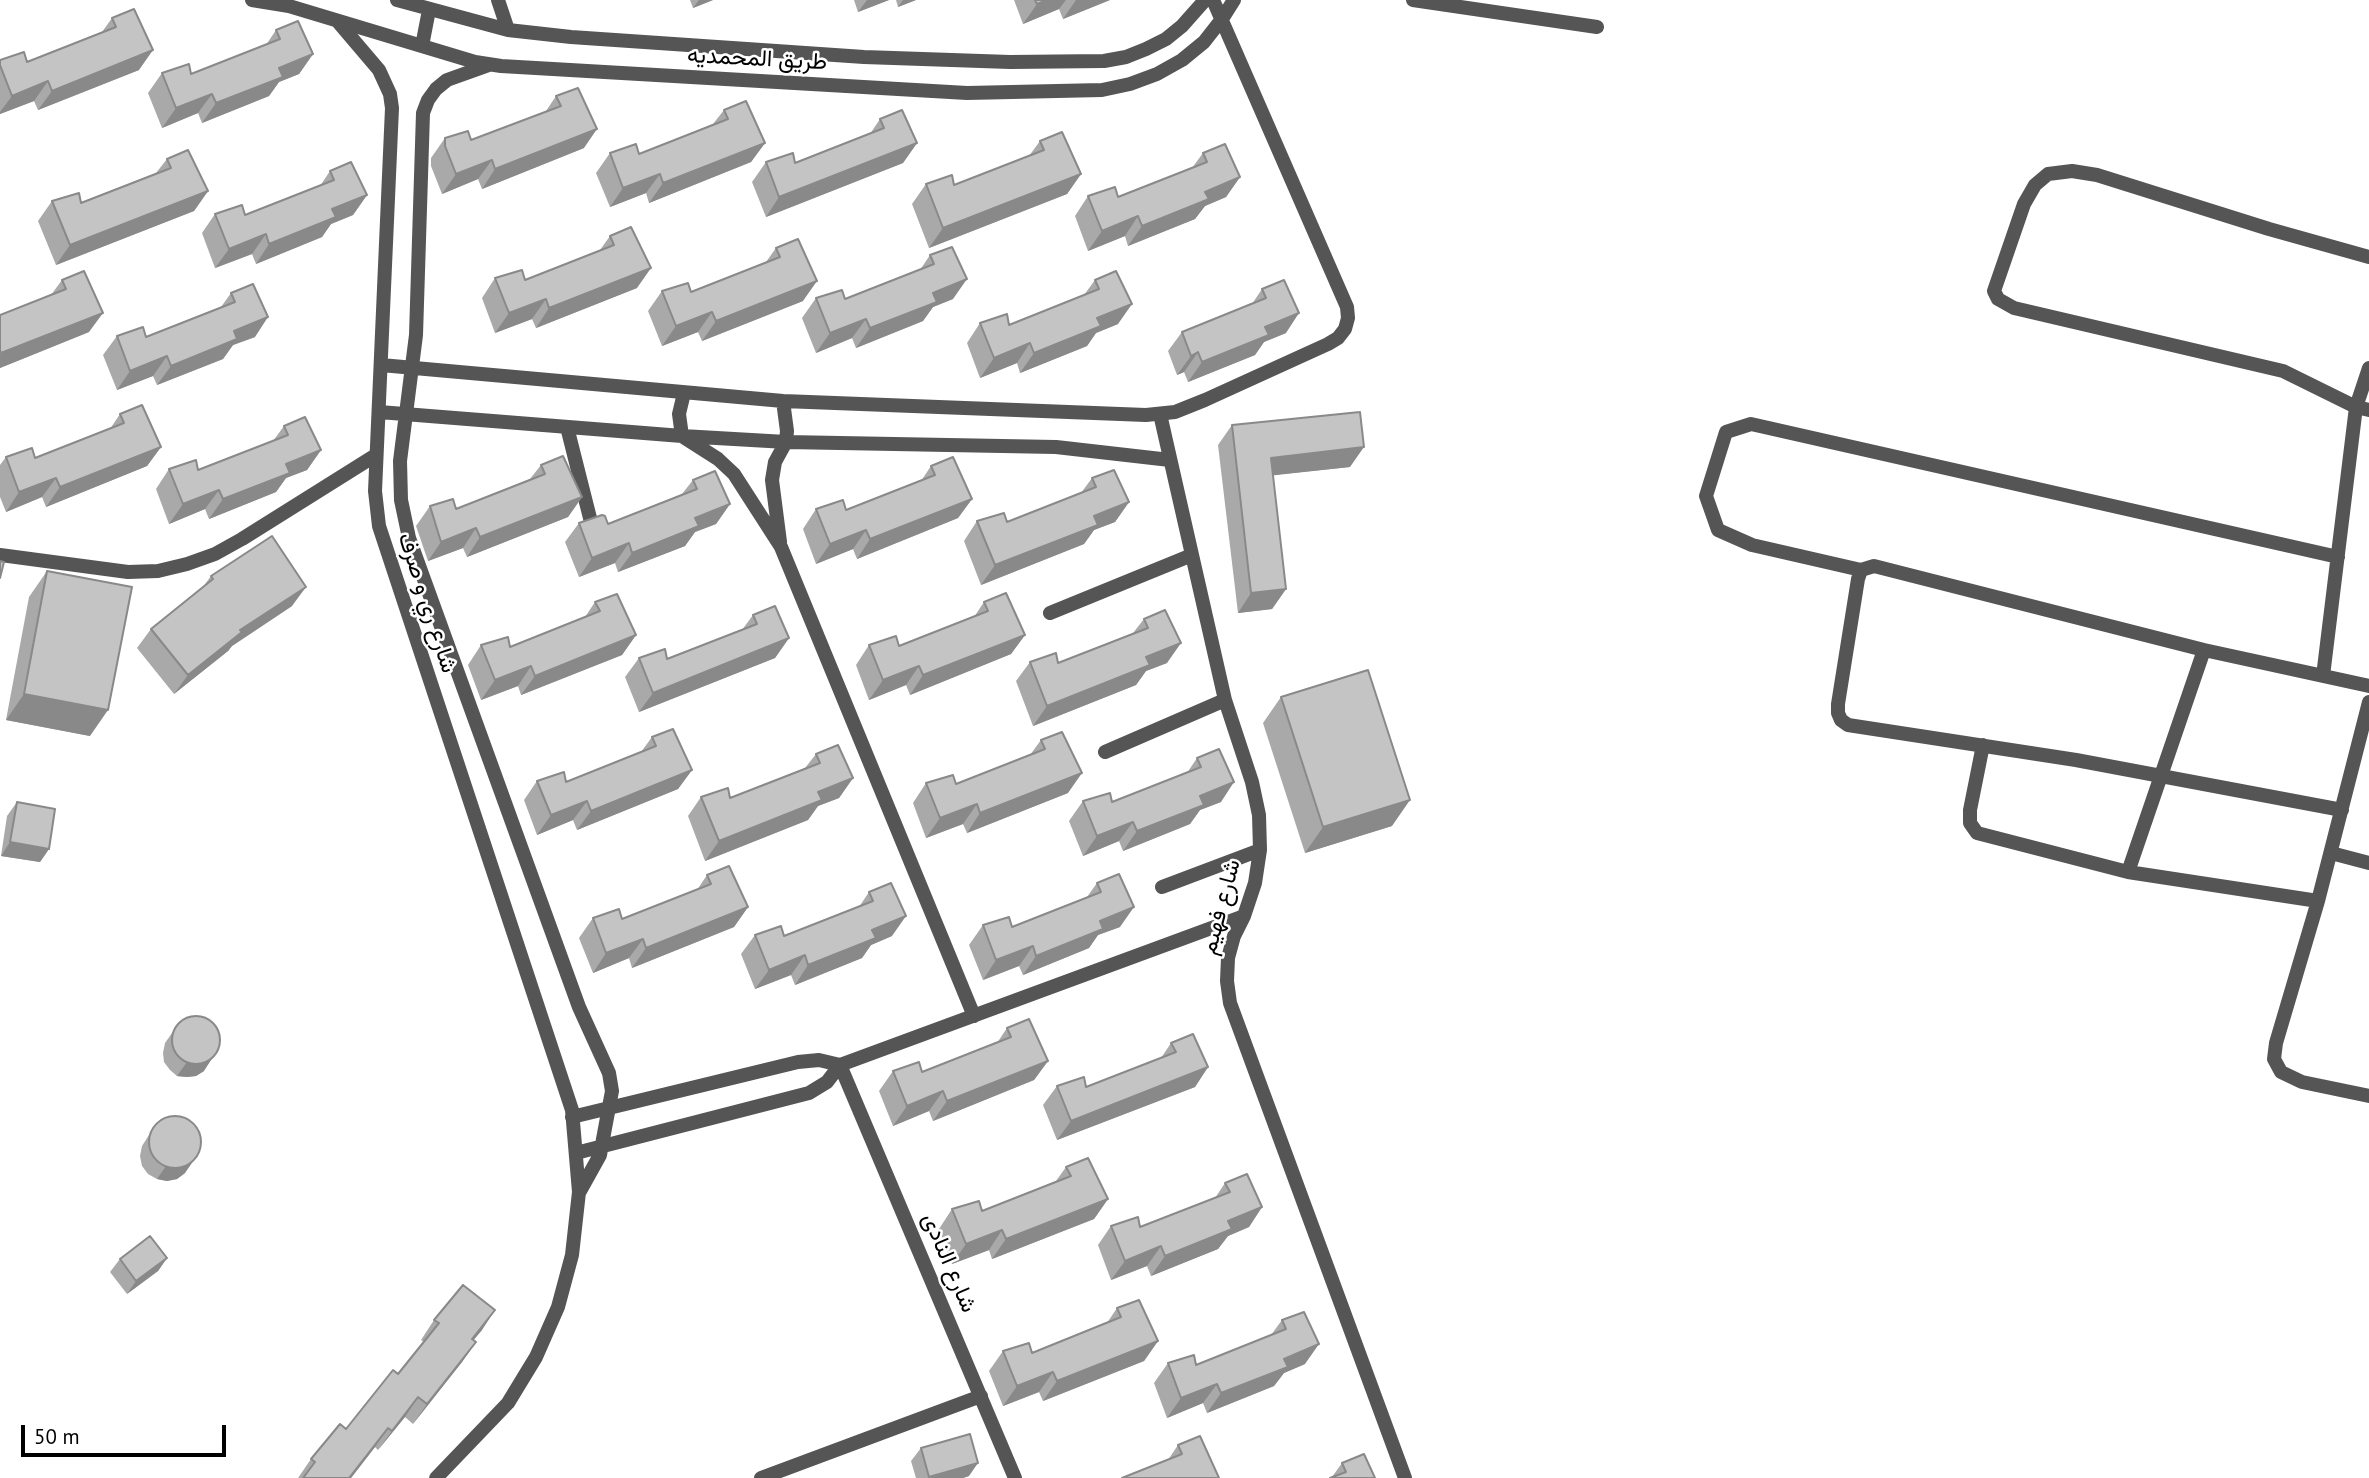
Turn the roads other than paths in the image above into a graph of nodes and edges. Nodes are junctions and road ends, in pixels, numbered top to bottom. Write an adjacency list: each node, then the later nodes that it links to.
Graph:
1 (252, 0): 10 (street, طريق المحمديه)
2 (397, 0): 8 (street, طريق المحمديه)
3 (498, 0): 12 (street)
4 (1205, 0): 12 (street, طريق المحمديه)
5 (1213, 0): 9 (street)
6 (1234, 0): 9 (street, طريق المحمديه)
7 (1413, 0): 11 (street)
8 (429, 10): 12 (street, طريق المحمديه); 13 (street)
9 (1222, 19): 14 (street, طريق المحمديه); 24 (street)
10 (339, 23): 13 (street, طريق المحمديه); 16 (street, شارع ري و صرف)
11 (1597, 27)
12 (508, 30)
13 (422, 47): 14 (street, طريق المحمديه)
14 (489, 65): 17 (street, شارع ري و صرف)
15 (2369, 257): 21 (street)
16 (381, 365): 17 (street); 22 (street, شارع ري و صرف)
17 (412, 368): 19 (street); 23 (street, شارع ري و صرف)
18 (2369, 368): 21 (street)
19 (684, 393): 20 (street); 26 (street)
20 (783, 401): 24 (street); 27 (street)
21 (2362, 409): 34 (street)
22 (379, 412): 23 (street); 28 (street, شارع ري و صرف)
23 (406, 414): 25 (street); 56 (street, شارع ري و صرف)
24 (1160, 414): 29 (street, شارع فهيم)
25 (567, 426): 26 (street); 30 (street)
26 (682, 436): 27 (street); 31 (street)
27 (786, 442): 29 (street); 31 (street)
28 (376, 455): 32 (street); 57 (street, شارع ري و صرف)
29 (1170, 460): 33 (street, شارع فهيم)
30 (592, 526)
31 (781, 547): 53 (street)
32 (0, 555)
33 (1192, 555): 36 (street); 40 (street, شارع فهيم)
34 (2338, 557): 35 (street); 38 (street)
35 (1861, 570): 37 (street); 42 (street)
36 (1050, 613)
37 (2204, 650): 38 (street); 44 (street)
38 (2323, 676): 39 (street)
39 (2369, 686)
40 (1225, 700): 43 (street); 46 (street, شارع فهيم)
41 (2369, 702): 45 (street)
42 (1983, 745): 44 (street); 49 (street)
43 (1105, 752)
44 (2162, 775): 45 (street); 49 (street)
45 (2342, 810): 47 (street)
46 (1260, 850): 50 (street); 52 (street, شارع فهيم)
47 (2331, 853): 48 (street); 51 (street)
48 (2369, 863)
49 (2128, 872): 51 (street)
50 (1162, 887)
51 (2318, 901): 55 (street)
52 (1244, 916): 53 (street); 65 (street, شارع فهيم)
53 (974, 1016): 54 (street)
54 (840, 1065): 56 (street); 58 (street); 61 (street, شارع النادى)
55 (2369, 1096)
56 (609, 1108): 57 (street); 58 (street, شارع ري و صرف)
57 (572, 1117): 59 (street, شارع ري و صرف)
58 (601, 1146): 59 (street); 60 (street, شارع ري و صرف)
59 (576, 1153): 60 (street, شارع ري و صرف)
60 (579, 1192): 62 (street, شارع ري و صرف)
61 (981, 1396): 63 (street); 64 (street, شارع النادى)
62 (436, 1478)
63 (761, 1478)
64 (1016, 1478)
65 (1405, 1478)

